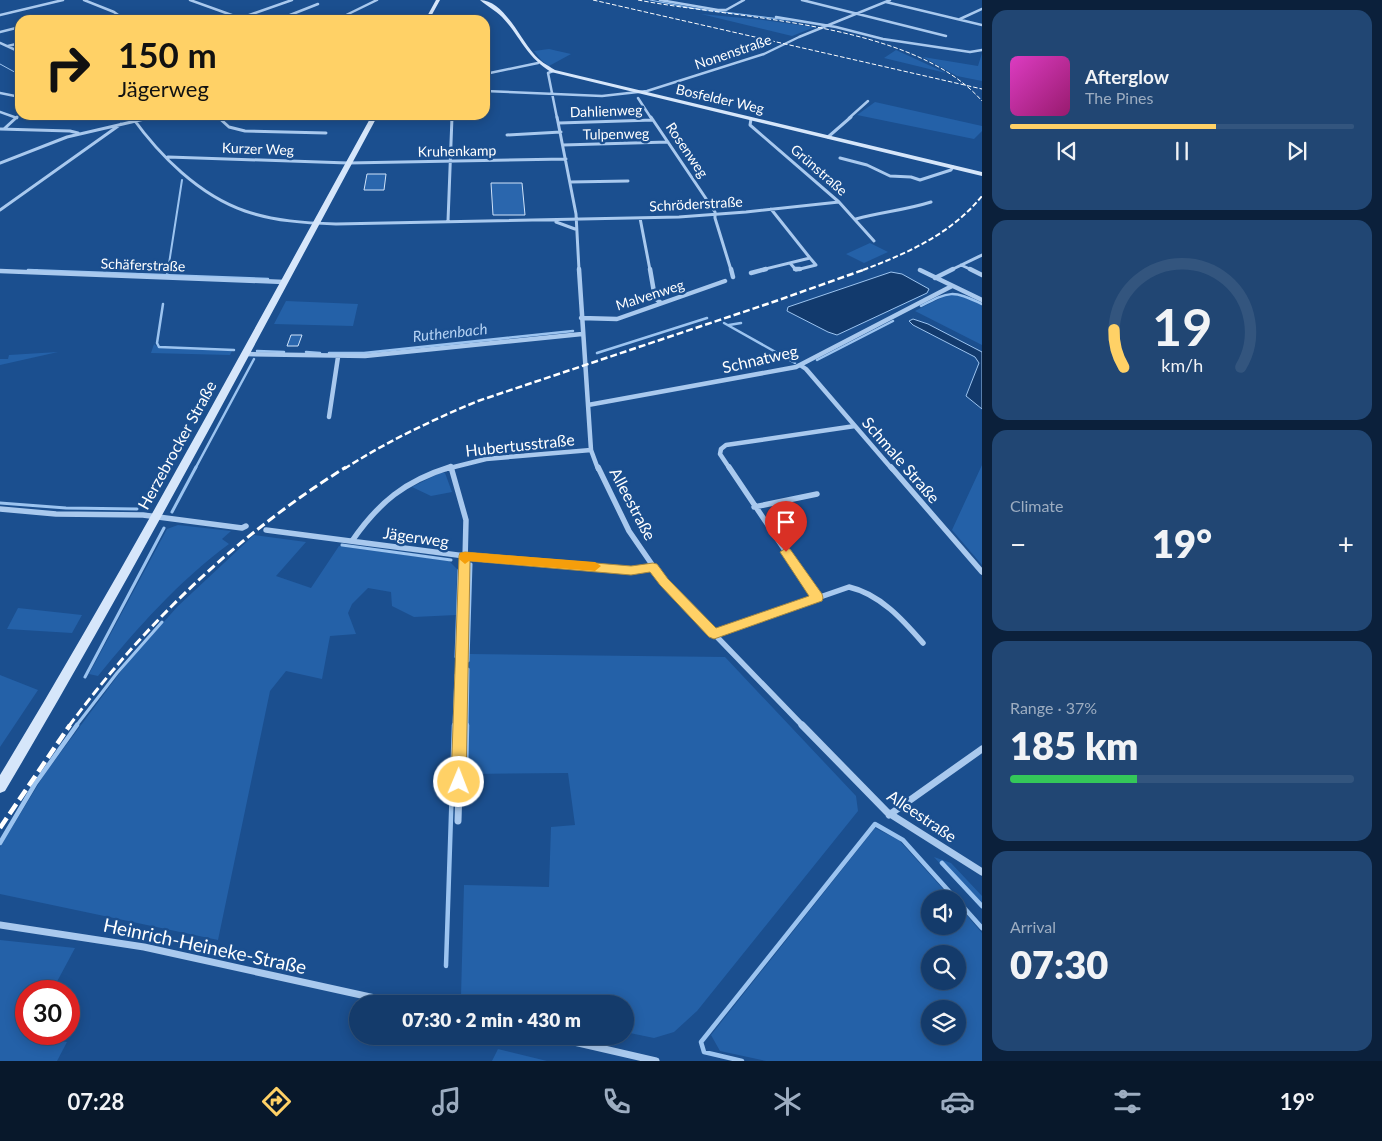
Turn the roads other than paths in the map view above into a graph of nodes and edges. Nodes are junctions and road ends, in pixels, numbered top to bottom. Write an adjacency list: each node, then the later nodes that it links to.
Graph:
1 (63, 0): 20 (street)
2 (84, 0): 21 (street)
3 (190, 0): 14 (street)
4 (207, 0): 14 (street)
5 (292, 0): 23 (street)
6 (376, 0): 15 (street)
7 (438, 0): 26 (main road)
8 (482, 0): 39 (main road, Bosfelder Weg)
9 (660, 0): 10 (street)
10 (744, 0)
11 (802, 0): 19 (street)
12 (890, 0): 16 (street, Nonenstraße)
13 (366, 1): 15 (street)
14 (198, 2): 22 (street)
15 (372, 2): 25 (street)
16 (885, 2): 19 (street, Nonenstraße); 28 (street)
17 (318, 4): 24 (street)
18 (982, 9): 28 (street)
19 (858, 13): 29 (street, Nonenstraße); 33 (street)
20 (0, 15)
21 (118, 15)
22 (233, 15)
23 (250, 15)
24 (290, 15)
25 (346, 15)
26 (429, 15)
27 (776, 17): 29 (street)
28 (958, 20): 30 (street)
29 (828, 25): 38 (street); 45 (street, Nonenstraße)
30 (982, 25)
31 (15, 28): 32 (street)
32 (0, 32)
33 (946, 36)
34 (0, 42): 36 (street)
35 (15, 44): 36 (street)
36 (8, 46): 37 (street)
37 (15, 50)
38 (982, 50)
39 (538, 63): 40 (main road, Bosfelder Weg); 41 (street)
40 (553, 71): 44 (street, Alleestraße); 45 (main road, Bosfelder Weg)
41 (490, 73)
42 (490, 91): 44 (street, Nonenstraße)
43 (0, 94): 46 (street)
44 (553, 94): 45 (street, Nonenstraße); 58 (street, Alleestraße)
45 (639, 95): 50 (main road, Bosfelder Weg); 56 (street, Rosenweg)
46 (15, 96)
47 (868, 101): 65 (street)
48 (0, 112): 49 (street)
49 (15, 116)
50 (751, 119): 65 (main road, Bosfelder Weg); 78 (street, Grünstraße)
51 (15, 120): 60 (street)
52 (135, 120): 57 (street); 68 (street, Schröderstraße)
53 (222, 120): 62 (street)
54 (372, 120): 73 (main road, Herzebrocker Straße)
55 (452, 120): 71 (street)
56 (653, 120): 58 (street, Dahlienweg); 66 (street, Rosenweg)
57 (121, 123): 63 (street); 80 (street)
58 (559, 123): 61 (street, Alleestraße)
59 (0, 129): 60 (street)
60 (5, 129): 63 (street)
61 (561, 132): 64 (street); 67 (street, Alleestraße)
62 (326, 133)
63 (78, 134): 72 (street)
64 (507, 135)
65 (828, 137): 74 (main road, Bosfelder Weg)
66 (668, 142): 67 (street, Tulpenweg); 82 (street, Rosenweg)
67 (563, 145): 70 (street, Alleestraße)
68 (168, 157): 73 (street, Kurzer Weg); 88 (street, Schröderstraße)
69 (840, 158): 74 (street)
70 (566, 160): 71 (street, Kruhenkamp); 77 (street, Alleestraße)
71 (449, 161): 73 (street, Kruhenkamp); 86 (street)
72 (0, 163)
73 (348, 163): 88 (main road, Herzebrocker Straße)
74 (954, 167): 75 (main road, Bosfelder Weg)
75 (982, 174)
76 (628, 181): 77 (street)
77 (570, 182): 85 (street, Alleestraße)
78 (839, 202): 81 (street, Schröderstraße); 84 (street, Grünstraße)
79 (931, 202): 84 (street)
80 (0, 210)
81 (771, 210): 82 (street, Schröderstraße); 92 (street)
82 (715, 215): 83 (street, Schröderstraße); 99 (street, Rosenweg)
83 (640, 218): 85 (street, Schröderstraße); 105 (street)
84 (856, 219): 90 (street, Grünstraße)
85 (575, 220): 87 (street, Schröderstraße); 89 (street, Alleestraße)
86 (448, 221): 87 (street, Schröderstraße); 88 (street, Schröderstraße)
87 (553, 221): 89 (street, Schröderstraße)
88 (318, 222): 102 (main road, Herzebrocker Straße)
89 (575, 230): 106 (street, Alleestraße)
90 (874, 241)
91 (982, 255): 94 (street)
92 (810, 258): 93 (street); 93 (street)
93 (790, 263): 97 (street)
94 (961, 265): 98 (street); 100 (street)
95 (920, 270): 100 (street)
96 (1, 273): 102 (street, Schäferstraße)
97 (751, 273)
98 (982, 275)
99 (733, 276)
100 (935, 278): 103 (street)
101 (725, 281): 105 (street, Malvenweg)
102 (284, 282): 108 (main road, Herzebrocker Straße)
103 (952, 286): 104 (street); 110 (street, Schnatweg)
104 (982, 300)
105 (662, 303): 106 (street, Malvenweg)
106 (581, 318): 107 (street, Alleestraße)
107 (582, 334): 109 (street); 111 (street, Alleestraße)
108 (245, 354): 109 (street); 119 (main road, Herzebrocker Straße)
109 (338, 357): 112 (street)
110 (800, 365): 111 (street, Schnatweg); 113 (street, Schmale Straße)
111 (588, 405): 114 (street, Alleestraße)
112 (329, 417)
113 (855, 426): 117 (street); 125 (street, Schmale Straße)
114 (591, 450): 115 (street, Hubertusstraße); 124 (street, Alleestraße)
115 (451, 466): 122 (street, Hubertusstraße); 123 (street, Hubertusstraße)
116 (818, 494): 117 (street)
117 (754, 507): 126 (street)
118 (0, 509): 119 (street)
119 (156, 517): 120 (street); 130 (main road, Herzebrocker Straße)
120 (246, 526)
121 (266, 530): 122 (street, Jägerweg)
122 (352, 541): 123 (street, Jägerweg)
123 (465, 556): 124 (street, Jägerweg); 132 (street, Hubertusstraße)
124 (653, 567): 127 (street, Alleestraße)
125 (982, 572)
126 (817, 598): 127 (street); 128 (street)
127 (714, 634): 131 (street, Alleestraße)
128 (923, 643)
129 (982, 749): 131 (street)
130 (0, 787)
131 (889, 815): 133 (street, Alleestraße)
132 (458, 821)
133 (982, 872)
134 (0, 925): 135 (street, Heinrich-Heineke-Straße)
135 (361, 995)
136 (587, 1045): 137 (street)
137 (656, 1061)

